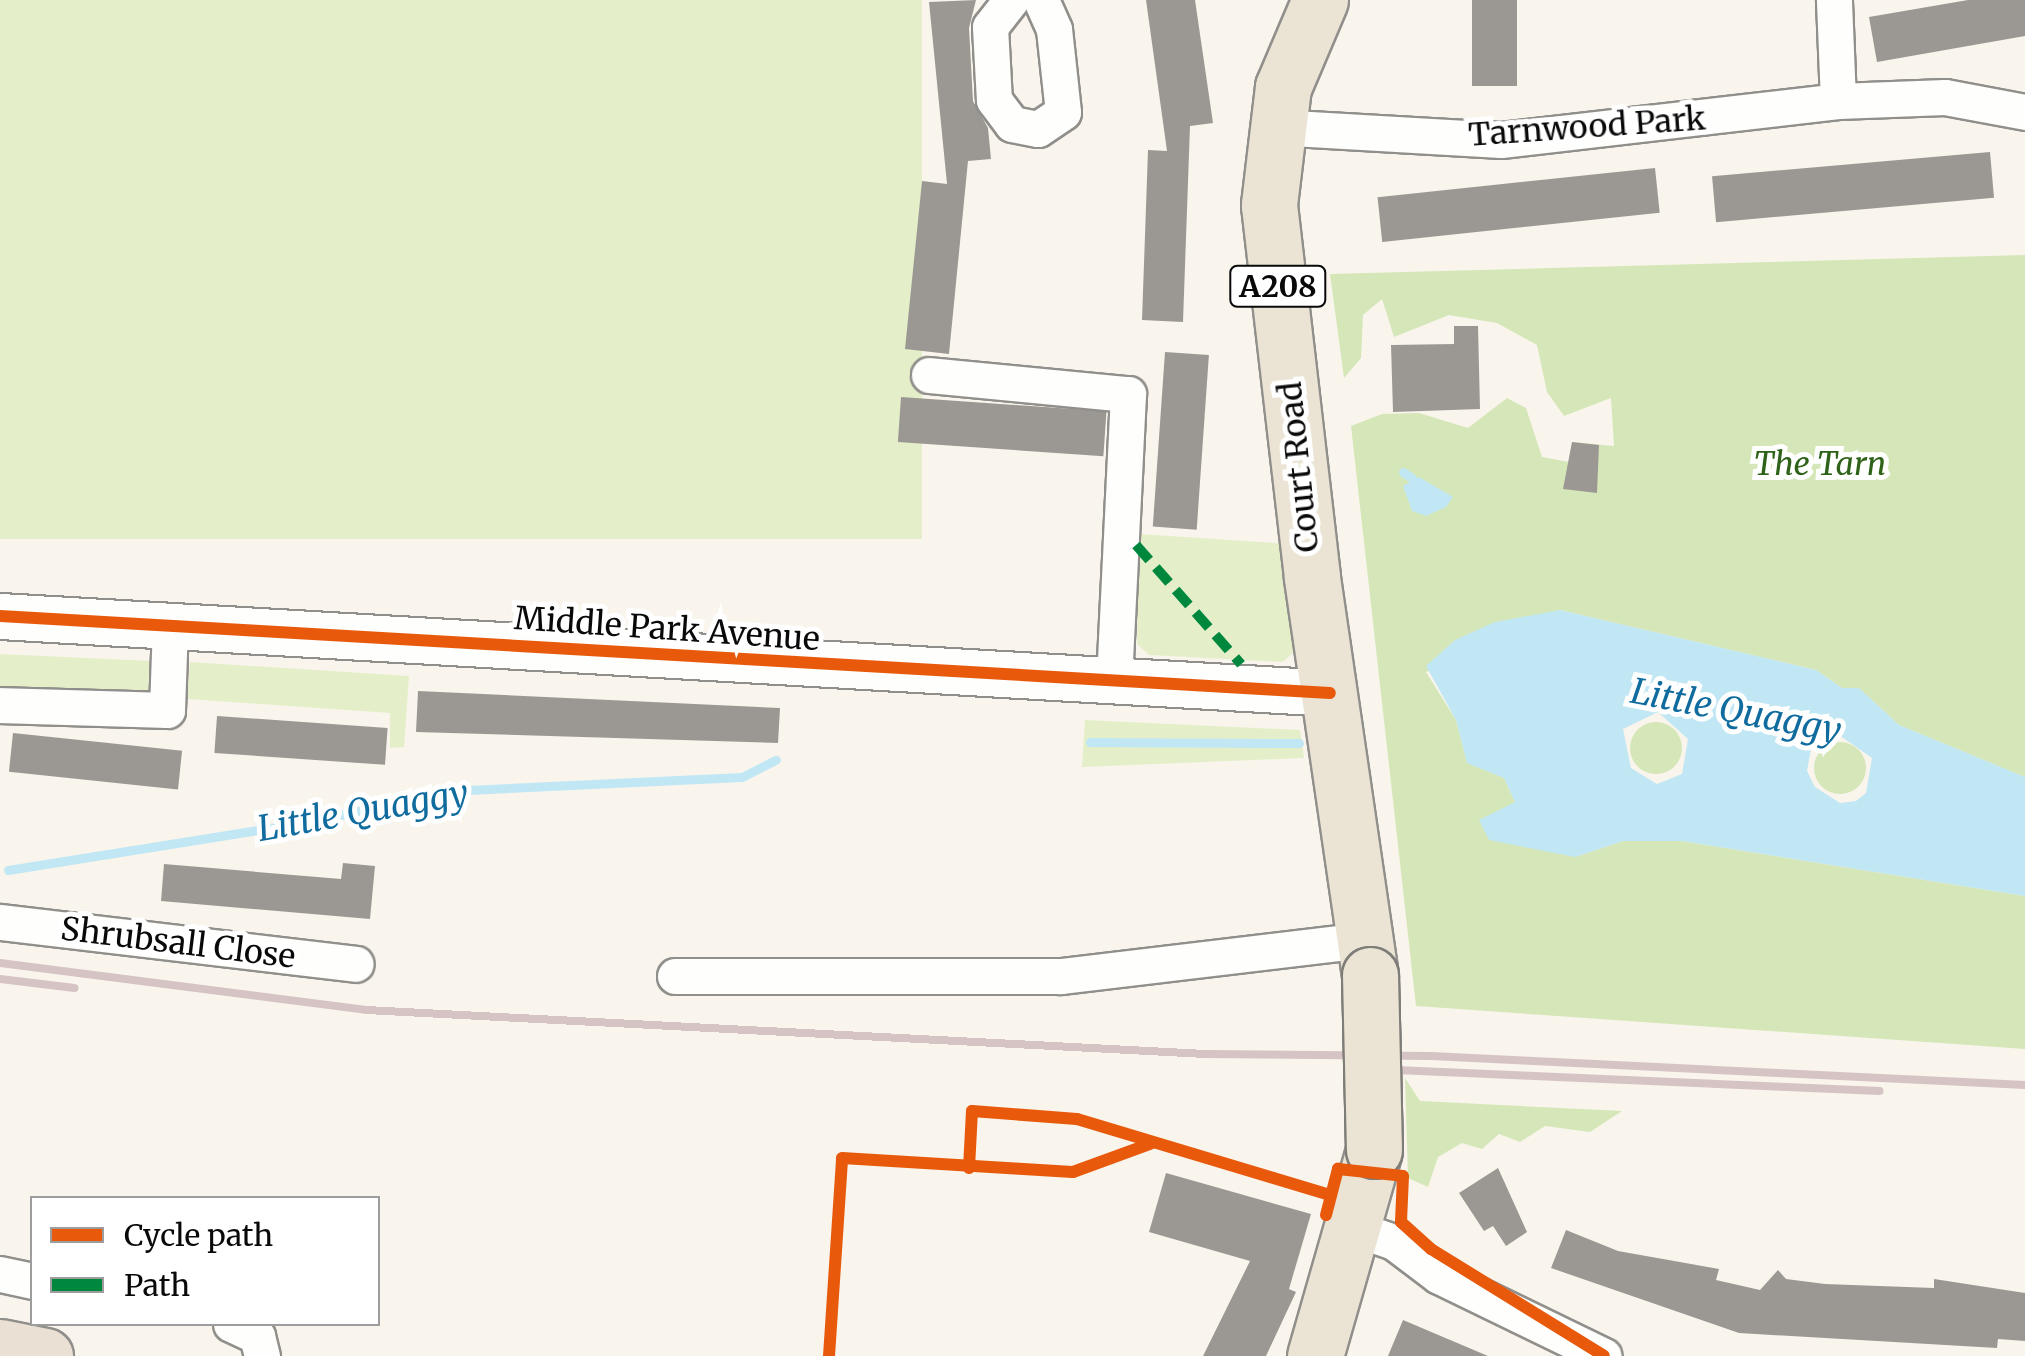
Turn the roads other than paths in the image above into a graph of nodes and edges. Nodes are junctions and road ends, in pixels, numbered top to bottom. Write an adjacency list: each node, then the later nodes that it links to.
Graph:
1 (1011, 0): 2 (street)
2 (1041, 0)
3 (1320, 0): 7 (main road, Court Road / A208)
4 (1834, 0): 5 (street)
5 (1838, 101): 6 (street, Tarnwood Park); 7 (street, Tarnwood Park)
6 (2025, 112)
7 (1275, 127): 12 (main road, Court Road / A208)
8 (929, 375): 11 (street)
9 (0, 616): 10 (street, Middle Park Avenue)
10 (170, 626): 11 (street, Middle Park Avenue); 13 (street)
11 (1114, 684): 12 (street, Middle Park Avenue)
12 (1330, 693): 15 (main road, Court Road / A208)
13 (0, 705)
14 (0, 922): 16 (street, Shrubsall Close)
15 (1367, 957): 17 (street); 18 (main road, Court Road / A208, bridge)
16 (356, 964)
17 (675, 976)
18 (1356, 1229): 25 (main road, Court Road / A208); 26 (street)
19 (0, 1274): 20 (street)
20 (30, 1281)
21 (235, 1326): 24 (street)
22 (0, 1347): 23 (highway)
23 (45, 1356)
24 (262, 1356)
25 (1314, 1356)
26 (1604, 1356)

